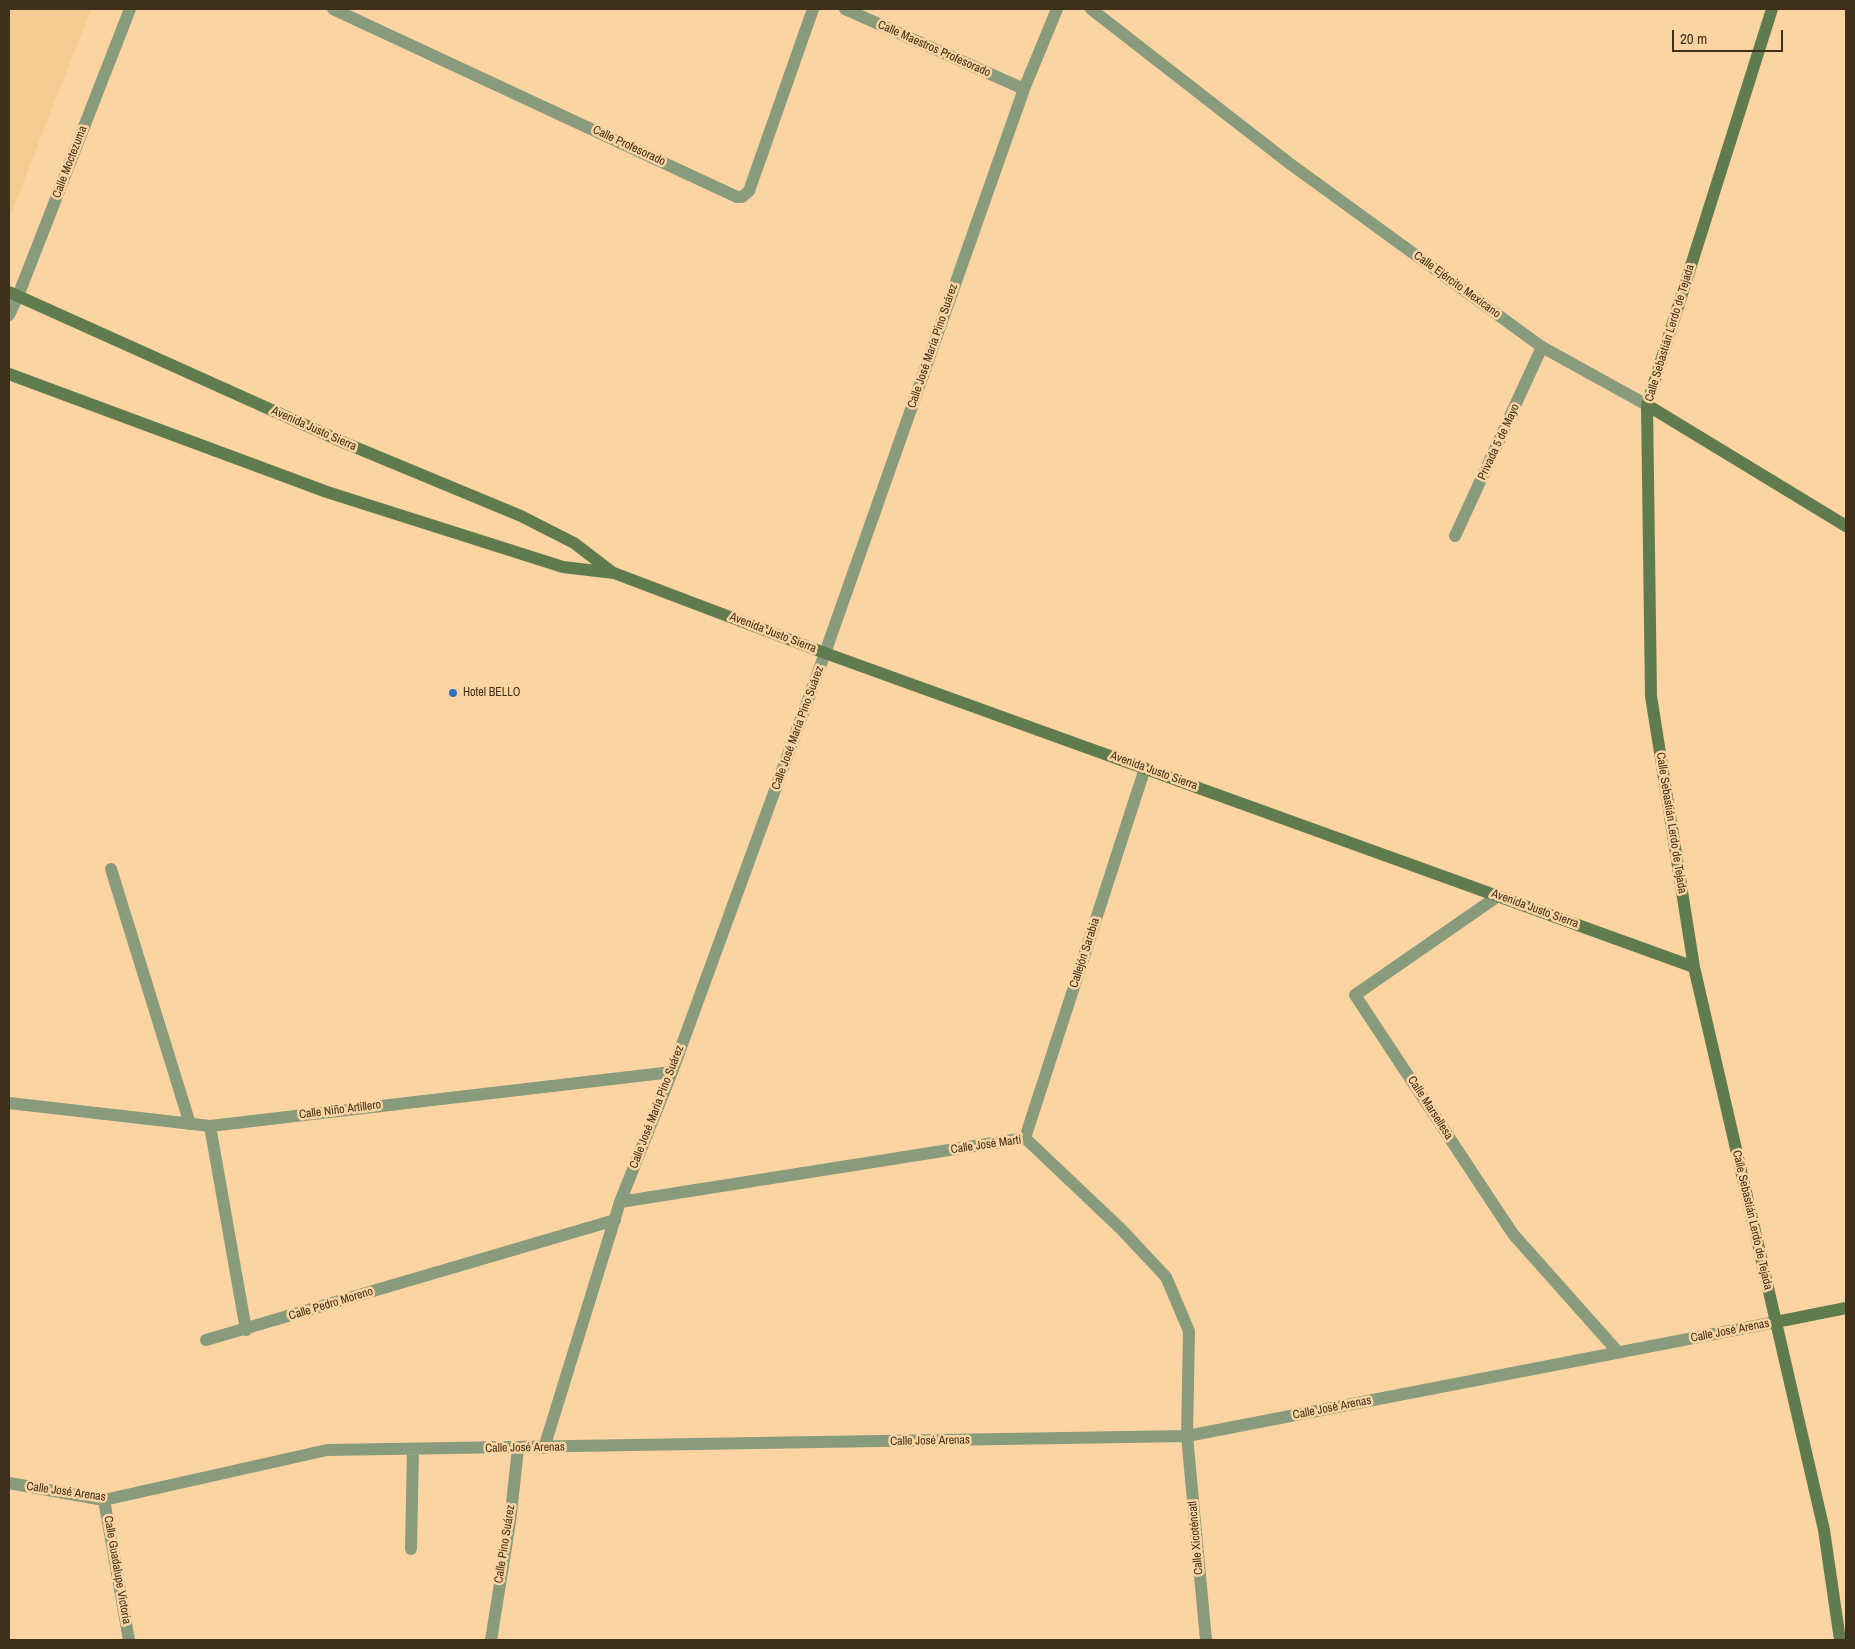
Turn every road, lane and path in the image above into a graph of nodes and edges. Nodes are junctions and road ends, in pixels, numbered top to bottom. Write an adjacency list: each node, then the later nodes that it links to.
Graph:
1 (130, 9): 9 (street, Calle Moctezuma)
2 (333, 9): 3 (street, Calle Profesorado)
3 (813, 9)
4 (845, 9): 8 (street, Calle Maestros Profesorado)
5 (1057, 9): 8 (street, Calle José María Pino Suárez)
6 (1091, 9): 11 (street, Calle Ejército Mexicano)
7 (1772, 9): 13 (street, Calle Sebastián Lerdo de Tejada)
8 (1024, 89): 17 (street, Calle José María Pino Suárez)
9 (13, 294): 10 (street, Calle Moctezuma); 16 (street, Avenida Justo Sierra)
10 (9, 315)
11 (1542, 347): 13 (street, Calle Ejército Mexicano); 15 (street, Privada 5 de Mayo)
12 (9, 374): 16 (street, Avenida Justo Sierra)
13 (1647, 405): 14 (street, Calle Ejército Mexicano); 21 (street, Calle Sebastián Lerdo de Tejada)
14 (1846, 526)
15 (1455, 536)
16 (614, 573): 17 (street, Avenida Justo Sierra)
17 (826, 653): 18 (street, Avenida Justo Sierra); 22 (street, Calle José María Pino Suárez)
18 (1145, 768): 20 (street, Avenida Justo Sierra); 26 (street, Callejón Sarabia)
19 (111, 869): 24 (street)
20 (1498, 896): 21 (street, Avenida Justo Sierra); 33 (street, Calle Marsellesa)
21 (1694, 967): 30 (street, Calle Sebastián Lerdo de Tejada)
22 (672, 1072): 25 (street, Calle Niño Artillero); 27 (street, Calle José María Pino Suárez)
23 (9, 1103): 24 (street, Calle Niño Artillero)
24 (190, 1124): 25 (street, Calle Niño Artillero)
25 (210, 1126): 31 (street)
26 (1025, 1138): 27 (street, Calle José Martí); 34 (street, Calle José Martí)
27 (620, 1202): 28 (street, Calle José María Pino Suárez)
28 (614, 1220): 31 (street, Calle Pedro Moreno); 36 (street, Calle José María Pino Suárez)
29 (1846, 1308): 30 (street, Calle José Arenas)
30 (1776, 1322): 33 (street, Calle José Arenas); 44 (street, Calle Sebastián Lerdo de Tejada)
31 (246, 1330): 32 (street, Calle Pedro Moreno)
32 (206, 1340)
33 (1618, 1352): 34 (street, Calle José Arenas)
34 (1187, 1436): 36 (street, Calle José Arenas); 43 (street, Calle Xicoténcatl)
35 (518, 1448): 36 (street, Calle José Arenas); 37 (street, Calle José Arenas); 42 (street, Calle Pino Suárez)
36 (544, 1448)
37 (413, 1449): 39 (street, Calle José Arenas); 40 (street)
38 (9, 1483): 39 (street, Calle José Arenas)
39 (104, 1500): 41 (street, Calle Guadalupe Victoria)
40 (411, 1549)
41 (129, 1640)
42 (491, 1640)
43 (1206, 1640)
44 (1840, 1640)

